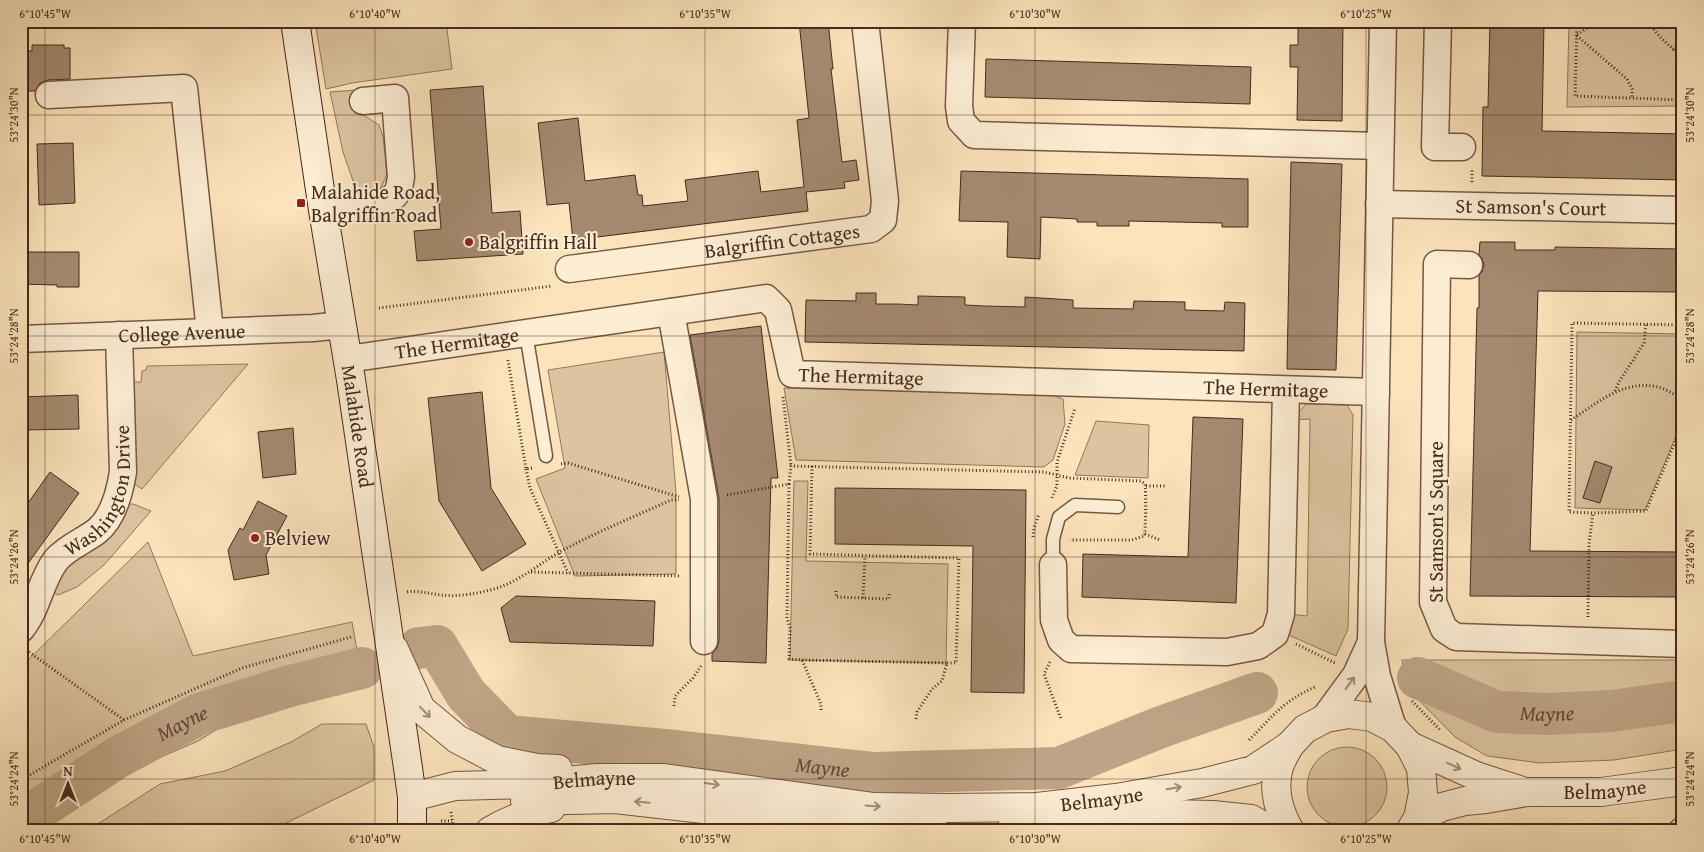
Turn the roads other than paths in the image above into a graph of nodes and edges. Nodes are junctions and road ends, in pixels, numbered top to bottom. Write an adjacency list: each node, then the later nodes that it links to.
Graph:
1 (295, 21): 11 (street, Malahide Road)
2 (865, 21): 14 (street, Balgriffin Cottages)
3 (962, 21): 8 (street)
4 (1383, 21): 8 (street)
5 (1438, 21): 9 (street)
6 (49, 95): 17 (street)
7 (363, 101): 11 (street)
8 (1380, 146): 10 (street)
9 (1462, 146)
10 (1379, 204): 12 (street, St Samson's Court); 23 (street)
11 (323, 210): 16 (street, Malahide Road)
12 (1683, 210)
13 (1469, 265): 31 (street, St Samson's Square)
14 (569, 269)
15 (671, 312): 19 (street, The Hermitage); 22 (street, The Hermitage); 29 (street)
16 (342, 325): 17 (street, College Avenue); 21 (street, Malahide Road)
17 (210, 331): 18 (street, College Avenue)
18 (119, 335): 20 (street, College Avenue); 28 (street, Washington Drive)
19 (515, 335): 21 (street, The Hermitage); 24 (lane)
20 (21, 339)
21 (348, 359): 27 (street, Malahide Road)
22 (1286, 390): 23 (street, The Hermitage); 26 (street)
23 (1376, 392): 30 (street)
24 (546, 456)
25 (1118, 507): 26 (lane)
26 (1053, 566)
27 (388, 637): 35 (street, one-way to 35); 38 (street, Malahide Road)
28 (25, 640)
29 (704, 641)
30 (1371, 642): 32 (street, one-way to 30); 33 (street)
31 (1683, 644)
32 (1323, 720): 33 (street, Belmayne); 34 (street, Belmayne)
33 (1401, 737): 37 (street, Belmayne, one-way to 37); 41 (street, Belmayne)
34 (1289, 746): 35 (street, Belmayne, one-way to 34); 47 (street, Belmayne)
35 (664, 778): 38 (street, Belmayne)
36 (1683, 781): 37 (street, Belmayne)
37 (1527, 792): 41 (street, Belmayne)
38 (412, 797): 39 (street, Belmayne); 42 (street, Malahide Road)
39 (615, 800): 40 (street, Belmayne, one-way to 39); 43 (street)
40 (767, 823): 44 (street, Belmayne)
41 (1414, 824)
42 (412, 831)
43 (490, 831)
44 (935, 831)
45 (1010, 831): 46 (street, Belmayne)
46 (1272, 831)
47 (1290, 831)

